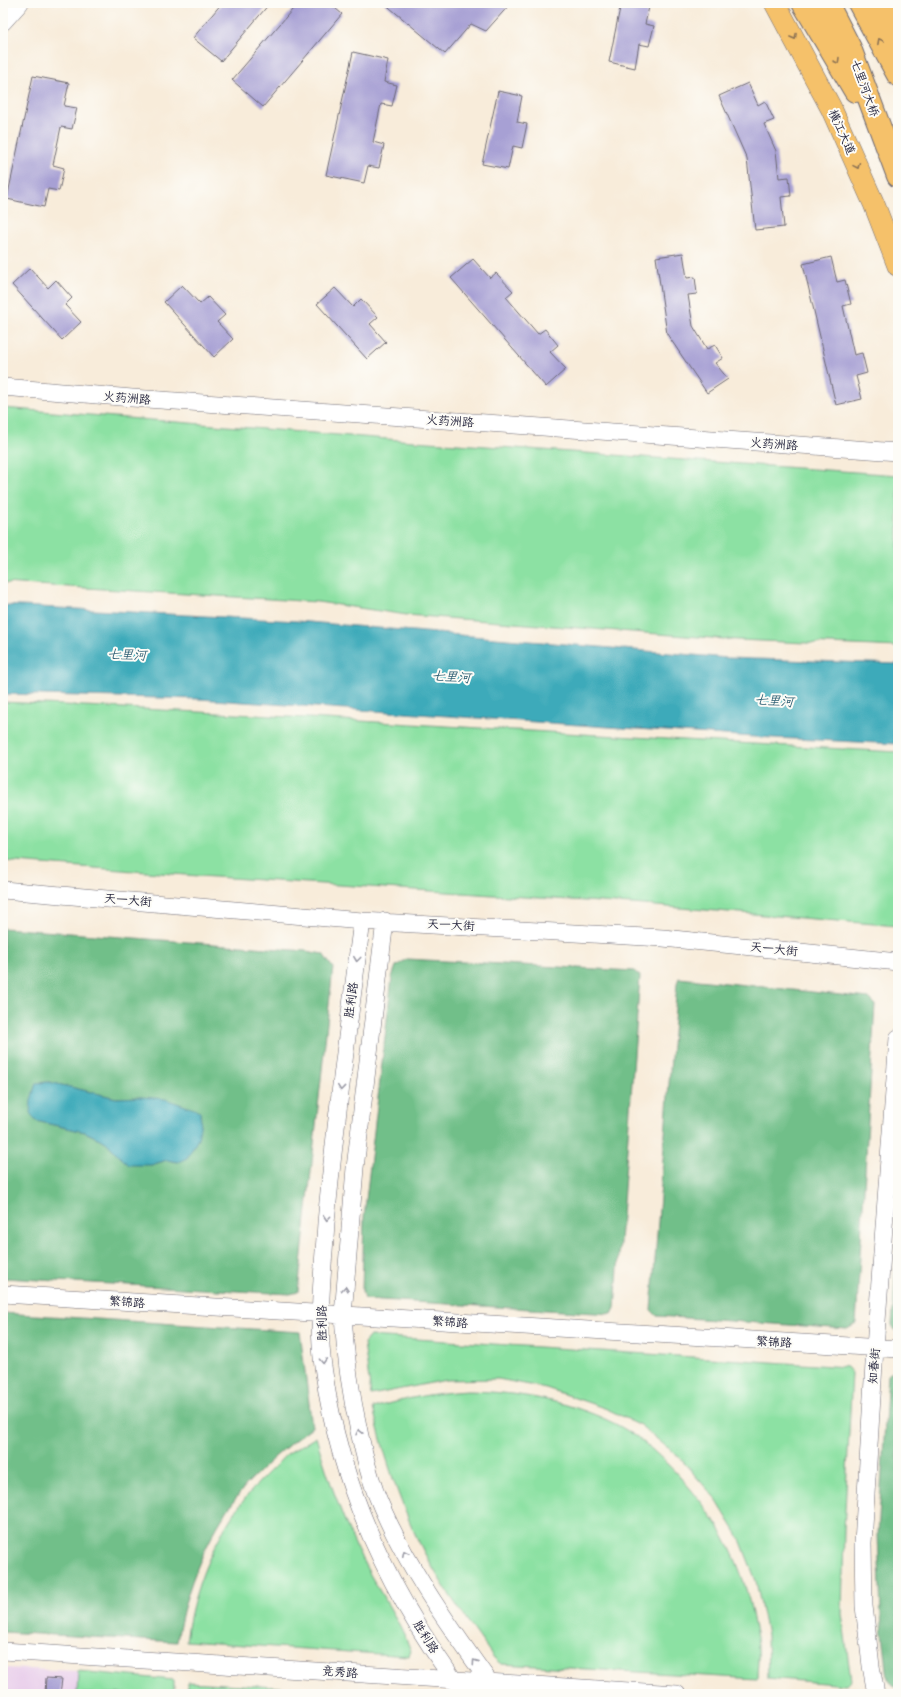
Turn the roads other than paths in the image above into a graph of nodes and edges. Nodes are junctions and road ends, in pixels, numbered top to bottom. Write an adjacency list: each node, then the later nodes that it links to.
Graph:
1 (20, 3): 7 (street)
2 (775, 3): 12 (main road, 横江大道, one-way to 12)
3 (803, 3): 10 (highway, one-way to 10)
4 (827, 3): 10 (highway, 七里河大桥)
5 (859, 3): 9 (highway, one-way to 5)
6 (882, 3): 8 (highway)
7 (3, 22)
8 (898, 37)
9 (898, 75)
10 (882, 137): 11 (highway, 七里河大桥)
11 (898, 176)
12 (898, 266)
13 (3, 387): 14 (street, 火药洲路)
14 (898, 452)
15 (3, 890): 16 (street, 天一大街)
16 (362, 921): 17 (street, 天一大街); 21 (street, 胜利路, one-way to 21)
17 (385, 921): 18 (street, 天一大街); 22 (street, one-way to 17)
18 (898, 962)
19 (898, 1038): 23 (street, 知春街)
20 (3, 1294): 21 (street, 繁锦路)
21 (320, 1314): 22 (street, 繁锦路); 26 (street, 胜利路, one-way to 26)
22 (343, 1315): 23 (street, 繁锦路); 27 (street, one-way to 22)
23 (875, 1348): 24 (street, 繁锦路); 30 (street, 知春街)
24 (898, 1349)
25 (3, 1651): 26 (street, 竞秀路)
26 (453, 1680): 27 (street, 竞秀路); 28 (street, 胜利路)
27 (493, 1688): 29 (street, 竞秀路)
28 (464, 1694)
29 (677, 1694)
30 (876, 1694)

